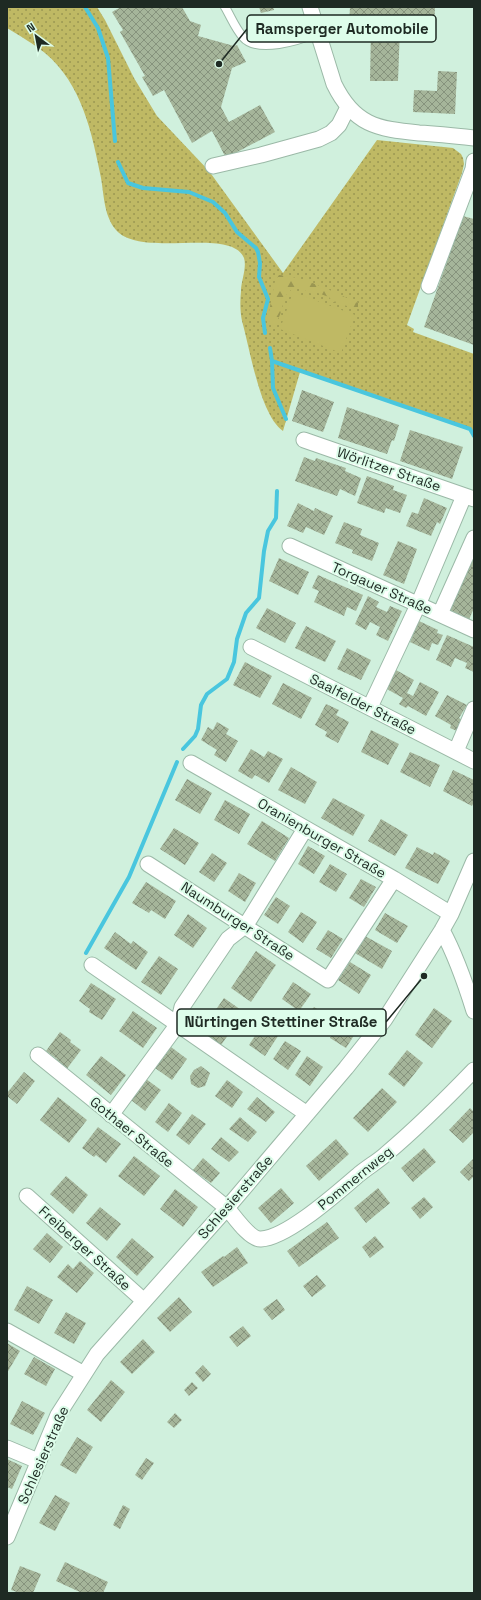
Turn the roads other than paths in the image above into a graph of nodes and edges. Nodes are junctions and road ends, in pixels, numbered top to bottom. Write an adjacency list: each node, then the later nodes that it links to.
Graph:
1 (225, 7): 3 (lane)
2 (310, 7): 3 (street)
3 (317, 33): 4 (street)
4 (348, 107): 5 (street); 7 (street)
5 (474, 138)
6 (474, 161): 8 (street)
7 (213, 166)
8 (429, 286)
9 (304, 440): 10 (street, Wörlitzer Straße)
10 (469, 497): 13 (street)
11 (474, 538): 14 (street)
12 (290, 546): 15 (street, Torgauer Straße)
13 (441, 550): 14 (street); 15 (street)
14 (464, 560): 16 (street)
15 (418, 605): 16 (street, Torgauer Straße); 19 (street)
16 (440, 614): 17 (street, Torgauer Straße)
17 (474, 630)
18 (251, 647): 19 (street, Saalfelder Straße)
19 (370, 707): 21 (street, Saalfelder Straße)
20 (474, 710): 21 (street)
21 (456, 751): 22 (street, Saalfelder Straße)
22 (474, 761)
23 (192, 763): 24 (street, Oranienburger Straße)
24 (305, 829): 27 (street, Oranienburger Straße); 29 (street)
25 (474, 861): 28 (street, Schlesierstraße)
26 (148, 864): 29 (street, Naumburger Straße)
27 (394, 879): 28 (street, Oranienburger Straße); 29 (street, Naumburger Straße)
28 (451, 914): 30 (street, Schlesierstraße)
29 (246, 925): 33 (street)
30 (442, 930): 32 (street); 37 (street, Schlesierstraße)
31 (92, 965): 33 (street)
32 (474, 1011)
33 (178, 1024): 36 (street); 37 (street)
34 (38, 1055): 36 (street, Gothaer Straße)
35 (474, 1070): 39 (street, Pommernweg)
36 (111, 1114): 39 (street, Gothaer Straße)
37 (306, 1114): 39 (street, Schlesierstraße)
38 (27, 1196): 40 (street, Freiberger Straße)
39 (226, 1208): 40 (street, Schlesierstraße)
40 (143, 1300): 42 (street, Schlesierstraße)
41 (7, 1331): 42 (street)
42 (84, 1374): 44 (street, Schlesierstraße)
43 (7, 1448): 44 (street)
44 (38, 1461): 45 (street, Schlesierstraße)
45 (7, 1537)

